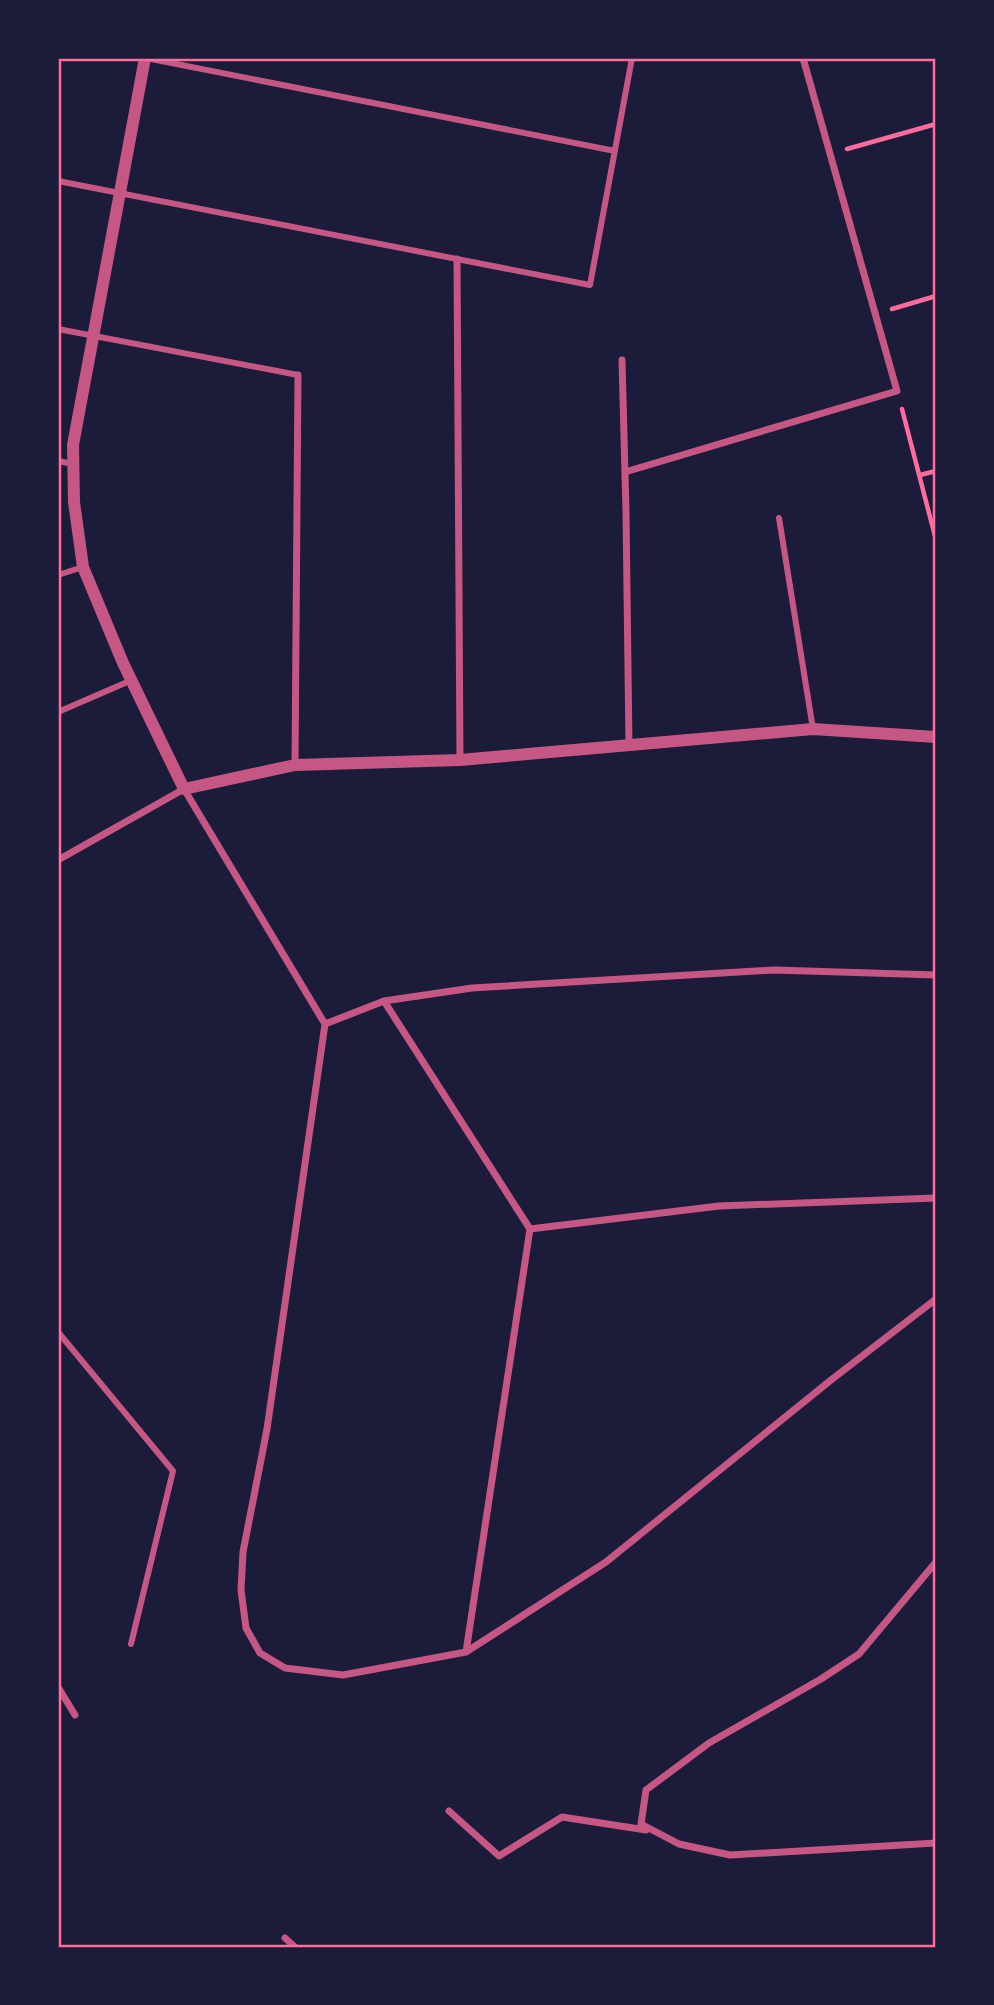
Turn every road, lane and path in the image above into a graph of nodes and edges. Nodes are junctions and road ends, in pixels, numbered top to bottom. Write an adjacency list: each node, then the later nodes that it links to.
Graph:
1 (145, 58): 5 (street); 8 (street)
2 (632, 58): 5 (street)
3 (803, 58): 6 (street)
4 (936, 124): 6 (path)
5 (615, 151): 9 (street)
6 (830, 155): 11 (street)
7 (58, 181): 8 (street)
8 (120, 193): 9 (street); 13 (street)
9 (457, 259): 31 (street)
10 (936, 296): 11 (path)
11 (874, 314): 16 (street)
12 (58, 329): 13 (street)
13 (92, 335): 15 (street); 18 (street)
14 (621, 360): 20 (street)
15 (298, 375): 32 (street)
16 (897, 391): 20 (street); 21 (path)
17 (58, 461): 18 (street)
18 (73, 464): 24 (street)
19 (936, 471): 21 (path)
20 (625, 472): 30 (street)
21 (920, 475): 23 (path)
22 (779, 518): 28 (street)
23 (936, 540)
24 (83, 567): 25 (street); 26 (street)
25 (58, 575)
26 (132, 680): 27 (street); 33 (street)
27 (58, 712)
28 (813, 729): 29 (street); 30 (street)
29 (936, 737)
30 (629, 746): 31 (street)
31 (460, 760): 32 (street)
32 (295, 765): 33 (street)
33 (184, 789): 34 (street); 37 (street)
34 (58, 860)
35 (936, 975): 36 (street)
36 (384, 1001): 37 (street); 39 (street)
37 (325, 1024): 44 (street)
38 (936, 1198): 39 (street)
39 (530, 1229): 44 (street)
40 (936, 1299): 44 (street)
41 (58, 1332): 43 (street)
42 (936, 1562): 48 (street)
43 (131, 1644)
44 (466, 1652)
45 (58, 1687): 46 (street)
46 (75, 1715)
47 (449, 1811): 48 (street)
48 (654, 1831): 49 (street)
49 (936, 1843)
50 (285, 1938): 51 (street)
51 (295, 1947)

